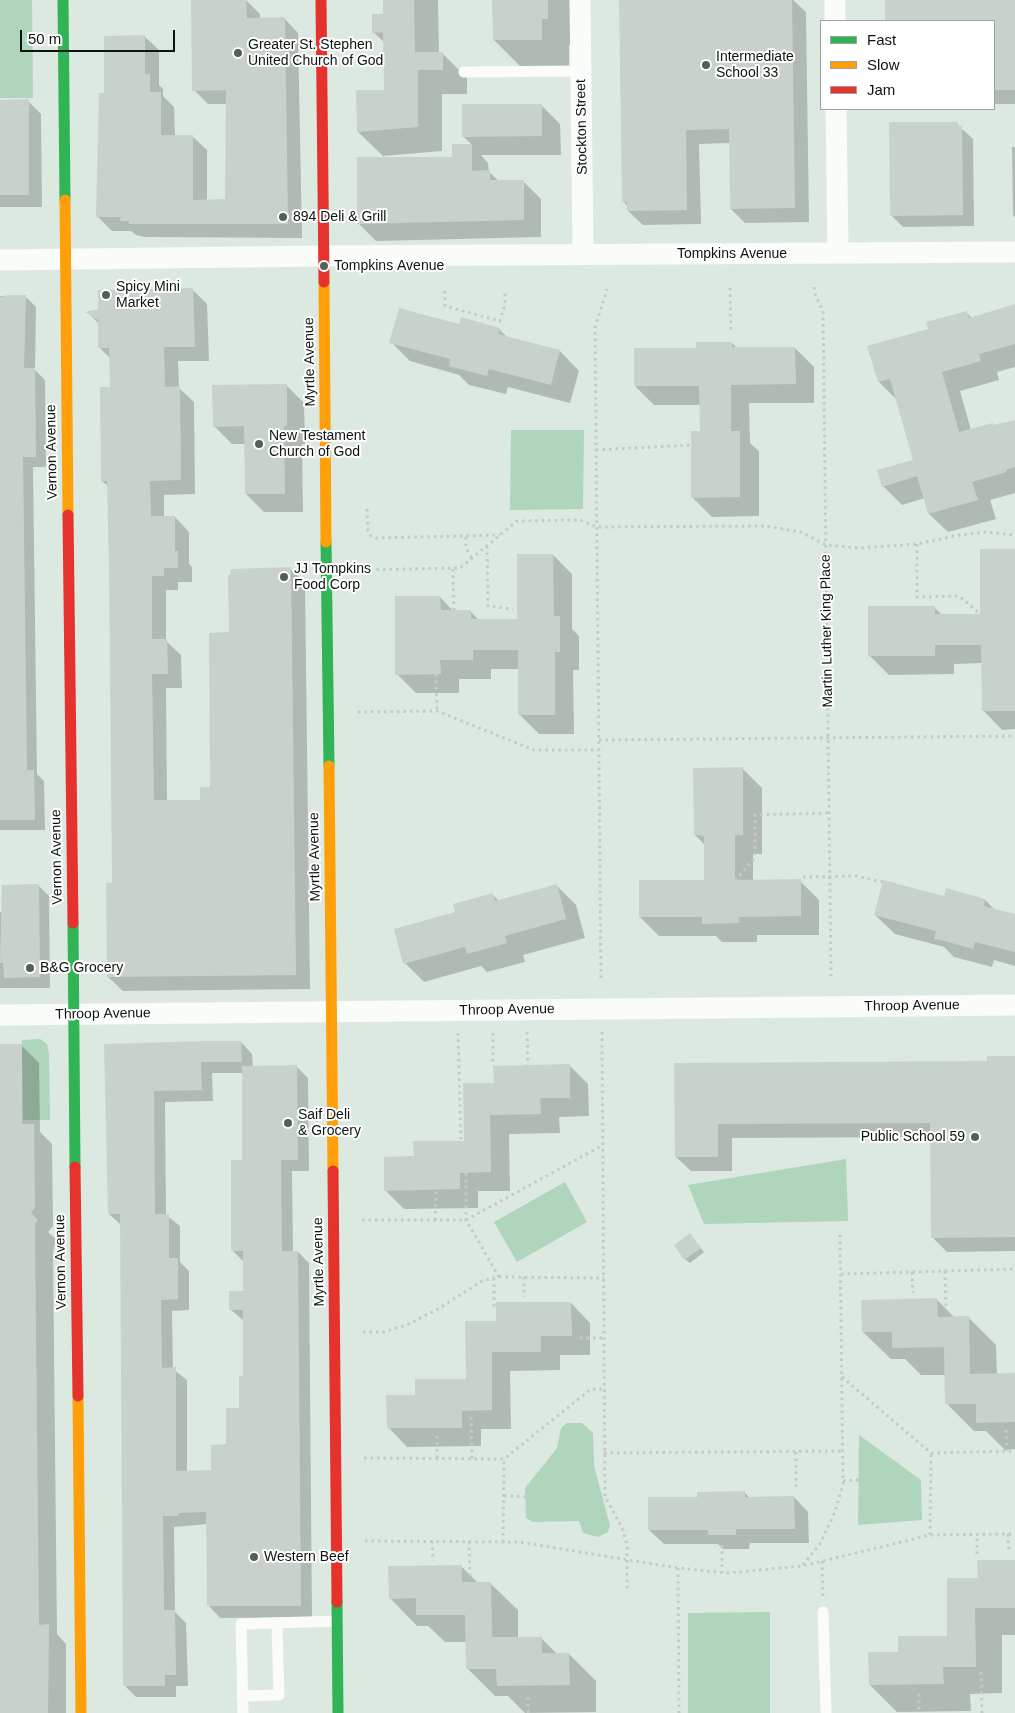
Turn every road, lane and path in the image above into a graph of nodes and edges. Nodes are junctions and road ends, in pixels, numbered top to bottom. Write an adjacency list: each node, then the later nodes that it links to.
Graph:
1 (63, 0): 14 (main road, Vernon Avenue)
2 (321, 0): 12 (main road, Myrtle Avenue)
3 (580, 0): 6 (street, Stockton Street)
4 (835, 0): 5 (street)
5 (835, 20)
6 (581, 71): 7 (lane); 11 (street, Stockton Street)
7 (464, 72)
8 (836, 110): 10 (street)
9 (1015, 252): 10 (street, Tompkins Avenue)
10 (838, 253): 11 (street, Tompkins Avenue)
11 (583, 254): 12 (street, Tompkins Avenue)
12 (323, 256): 14 (street, Tompkins Avenue); 52 (main road, Myrtle Avenue)
13 (0, 260): 14 (street, Tompkins Avenue)
14 (65, 260): 53 (main road, Vernon Avenue)
15 (730, 288): 20 (path)
16 (814, 288): 29 (path, Martin Luther King Place)
17 (608, 289): 22 (path)
18 (445, 291): 19 (path)
19 (505, 291)
20 (731, 333)
21 (691, 446): 22 (path)
22 (596, 450): 24 (path)
23 (367, 509): 27 (path)
24 (597, 527): 25 (path); 29 (path); 42 (path)
25 (500, 535): 27 (path); 30 (path)
26 (1015, 535): 28 (path)
27 (466, 537): 31 (path)
28 (916, 544): 29 (path); 36 (path)
29 (826, 545): 41 (path, Martin Luther King Place)
30 (487, 546): 31 (path); 34 (path)
31 (472, 558): 32 (path)
32 (453, 568): 33 (path); 35 (path)
33 (357, 570)
34 (514, 609)
35 (454, 610)
36 (980, 614)
37 (436, 674): 38 (path)
38 (437, 711): 39 (path); 43 (path)
39 (358, 712)
40 (1015, 736): 41 (path)
41 (828, 739): 42 (path); 44 (path, Martin Luther King Place)
42 (599, 740): 43 (path)
43 (599, 750): 50 (path)
44 (829, 814): 46 (path, Martin Luther King Place); 47 (path)
45 (803, 877): 46 (path)
46 (830, 877): 48 (path); 49 (path, Martin Luther King Place)
47 (735, 880)
48 (882, 882)
49 (831, 976)
50 (601, 978)
51 (1015, 1005): 52 (street, Throop Avenue)
52 (332, 1012): 53 (street, Throop Avenue); 124 (main road, Myrtle Avenue)
53 (73, 1014): 54 (street, Throop Avenue); 130 (main road, Vernon Avenue)
54 (0, 1015)
55 (527, 1032): 59 (path)
56 (602, 1032): 62 (path)
57 (458, 1033): 61 (path)
58 (493, 1033): 60 (path)
59 (528, 1065)
60 (493, 1066)
61 (461, 1141)
62 (603, 1144): 67 (path); 76 (path)
63 (466, 1173): 67 (path)
64 (436, 1190): 66 (path)
65 (362, 1220): 66 (path)
66 (435, 1220): 67 (path)
67 (466, 1220): 73 (path)
68 (840, 1234): 72 (path)
69 (1015, 1269): 70 (path)
70 (945, 1271): 71 (path); 80 (path)
71 (912, 1272): 72 (path); 77 (path)
72 (841, 1274): 84 (path)
73 (499, 1277): 74 (path); 75 (path)
74 (524, 1277): 76 (path); 78 (path)
75 (494, 1278): 79 (path); 81 (path)
76 (604, 1278): 83 (path)
77 (913, 1293)
78 (524, 1297)
79 (494, 1310)
80 (946, 1310)
81 (363, 1332)
82 (580, 1338): 83 (path)
83 (605, 1338): 85 (path)
84 (842, 1377): 89 (path); 94 (path)
85 (605, 1389): 93 (path); 98 (path)
86 (471, 1416): 97 (path)
87 (1006, 1430): 90 (path)
88 (437, 1436): 96 (path)
89 (844, 1451): 92 (path); 100 (path)
90 (1006, 1451): 91 (path); 94 (path)
91 (1015, 1451)
92 (796, 1452): 93 (path); 101 (path)
93 (604, 1453): 115 (path)
94 (932, 1453): 106 (path)
95 (364, 1458): 96 (path)
96 (437, 1458): 97 (path)
97 (472, 1459): 98 (path)
98 (504, 1459): 102 (path)
99 (859, 1480): 100 (path)
100 (843, 1481): 118 (path)
101 (796, 1490)
102 (504, 1496): 103 (path); 111 (path)
103 (530, 1497)
104 (1008, 1534): 105 (path); 107 (path); 113 (path)
105 (1015, 1534)
106 (930, 1535): 107 (path); 117 (path)
107 (977, 1535): 114 (path)
108 (365, 1541): 109 (path)
109 (432, 1541): 110 (path); 116 (path)
110 (469, 1541): 111 (path); 121 (path)
111 (503, 1542): 115 (path)
112 (722, 1545): 120 (path)
113 (1008, 1553)
114 (977, 1554)
115 (626, 1559): 119 (path); 122 (path)
116 (433, 1561)
117 (822, 1561): 118 (path); 123 (path)
118 (802, 1566): 120 (path)
119 (678, 1568): 120 (path); 134 (path)
120 (722, 1573)
121 (470, 1577)
122 (627, 1589)
123 (823, 1612): 135 (lane)
124 (338, 1621): 125 (lane); 132 (main road, Myrtle Avenue)
125 (277, 1623): 128 (lane); 128 (lane)
126 (981, 1672): 137 (path)
127 (919, 1694): 136 (path)
128 (242, 1696): 131 (lane)
129 (528, 1696): 133 (path)
130 (81, 1713)
131 (243, 1713)
132 (338, 1713)
133 (528, 1713)
134 (679, 1713)
135 (826, 1713)
136 (919, 1713)
137 (982, 1713)

